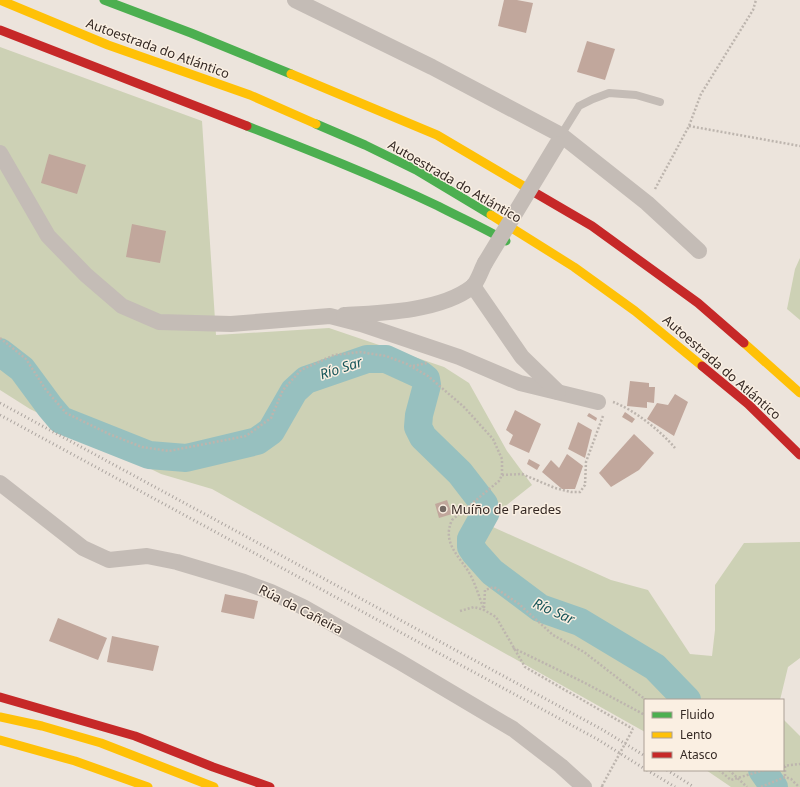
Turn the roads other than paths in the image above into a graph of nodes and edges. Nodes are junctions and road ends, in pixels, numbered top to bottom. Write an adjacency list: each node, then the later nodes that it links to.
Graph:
1 (0, 0): 13 (highway, Autoestrada do Atlántico)
2 (104, 0): 6 (highway, Autoestrada do Atlántico)
3 (295, 0): 8 (street)
4 (175, 18): 6 (highway)
5 (0, 30): 10 (highway)
6 (191, 33): 17 (highway, Autoestrada do Atlántico)
7 (660, 102): 8 (lane)
8 (559, 140): 11 (street); 14 (street, bridge)
9 (0, 152): 15 (street)
10 (512, 245)
11 (699, 251)
12 (551, 264): 13 (highway)
13 (574, 267): 19 (highway, Autoestrada do Atlántico)
14 (473, 286): 15 (street); 16 (street)
15 (330, 316): 16 (street)
16 (559, 393): 18 (street)
17 (800, 393)
18 (598, 402)
19 (800, 455)
20 (0, 483): 29 (street, Rúa da Cañeira)
21 (0, 696): 24 (highway)
22 (0, 717): 27 (highway)
23 (0, 740): 26 (highway)
24 (213, 767): 25 (highway); 28 (highway)
25 (230, 782)
26 (148, 787)
27 (214, 787)
28 (270, 787)
29 (584, 787)

